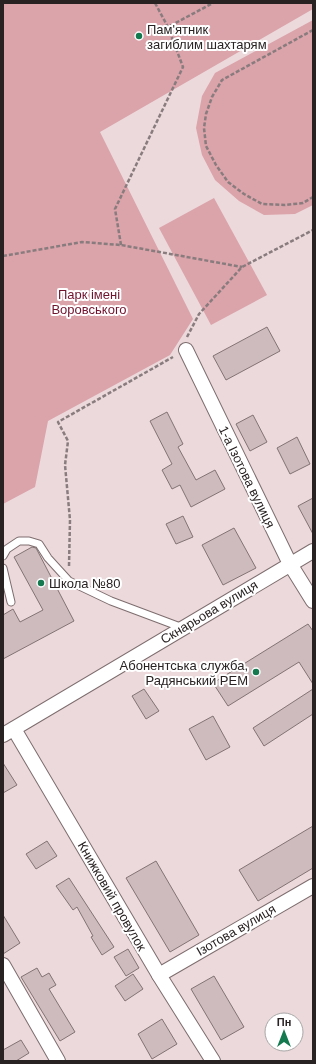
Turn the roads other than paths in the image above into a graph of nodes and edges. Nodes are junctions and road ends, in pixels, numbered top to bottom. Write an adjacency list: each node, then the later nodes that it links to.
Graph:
1 (186, 350): 4 (street, 1-а Ізотова вулиця)
2 (313, 551): 4 (street, Скнарьова вулиця)
3 (3, 556): 8 (lane)
4 (290, 564): 6 (street, 1-а Ізотова вулиця); 8 (street, Скнарьова вулиця)
5 (3, 568): 7 (lane)
6 (313, 601)
7 (11, 602)
8 (183, 628): 9 (street, Скнарьова вулиця)
9 (9, 732): 12 (street, Книжковий провулок)
10 (313, 886): 12 (street, Ізотова вулиця)
11 (3, 965): 13 (street)
12 (159, 975): 14 (street, Книжковий провулок)
13 (58, 1061)
14 (213, 1061)

